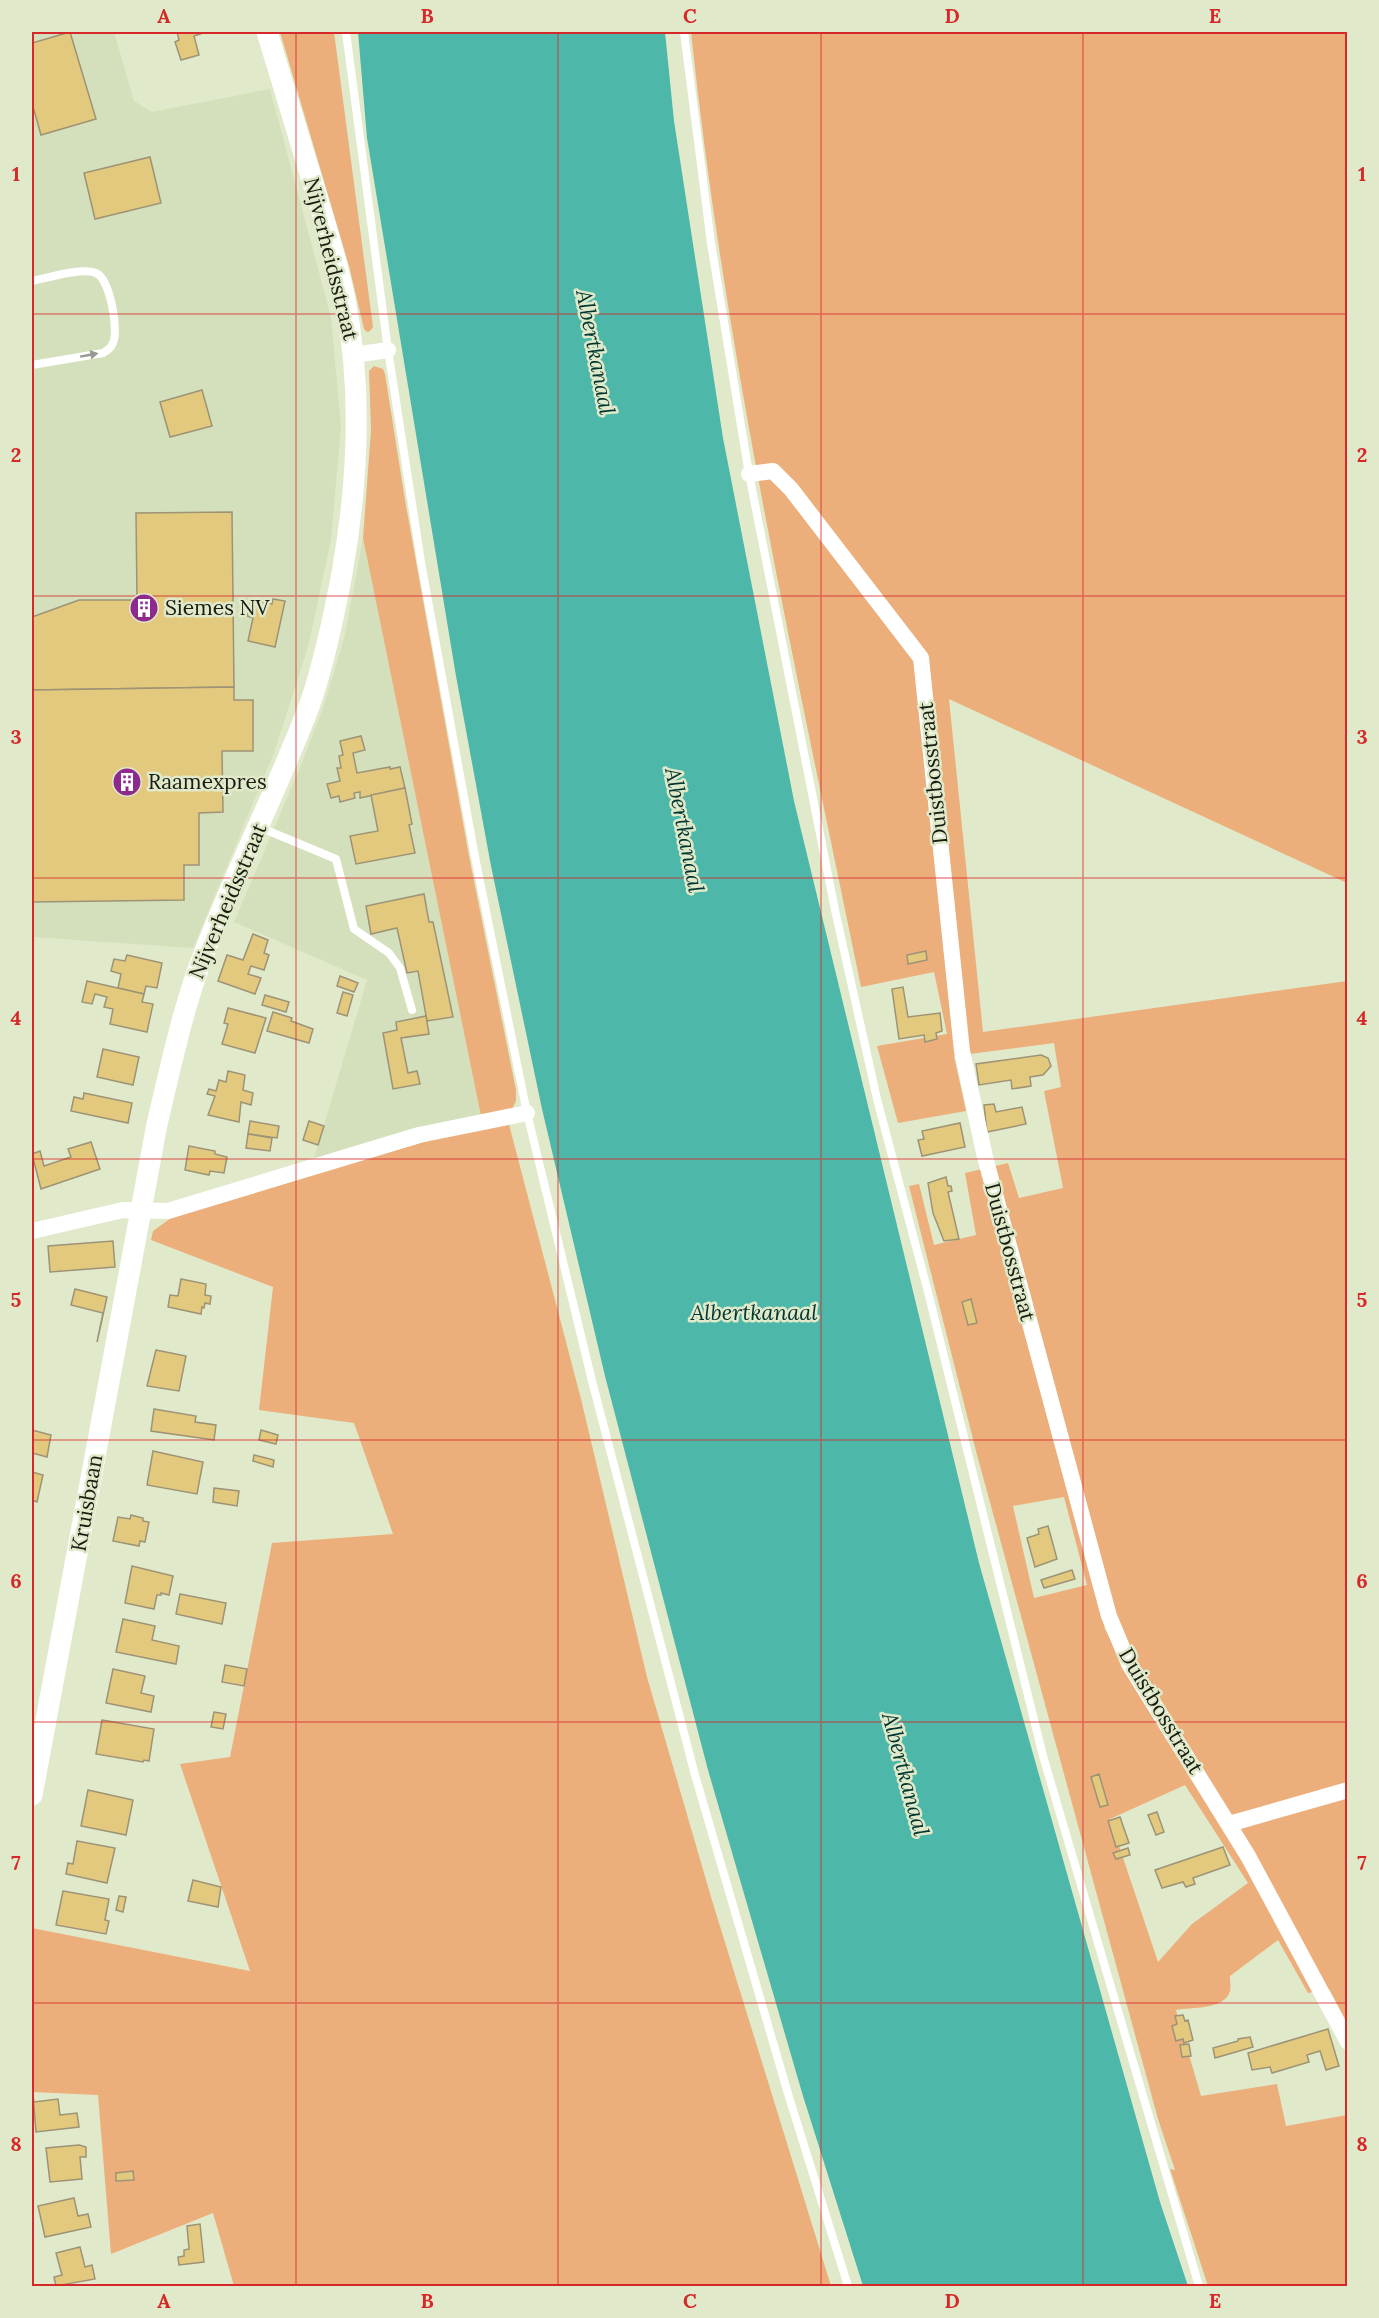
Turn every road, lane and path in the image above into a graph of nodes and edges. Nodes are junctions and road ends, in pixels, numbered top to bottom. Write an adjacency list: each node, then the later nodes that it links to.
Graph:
1 (267, 32): 6 (street, Nijverheidsstraat)
2 (346, 32): 5 (lane)
3 (684, 32): 8 (lane)
4 (32, 281): 7 (lane, one-way to 4)
5 (388, 350): 6 (street); 11 (lane)
6 (354, 355): 9 (street, Nijverheidsstraat)
7 (32, 365)
8 (748, 474): 16 (street, Duistbosstraat); 19 (lane)
9 (259, 827): 10 (lane); 12 (street, Nijverheidsstraat)
10 (412, 1011)
11 (527, 1113): 12 (street); 18 (lane)
12 (142, 1212): 13 (street); 15 (street, Kruisbaan)
13 (32, 1230)
14 (1347, 1790): 16 (street)
15 (32, 1795)
16 (1228, 1824): 17 (street, Duistbosstraat)
17 (1347, 2042)
18 (848, 2286)
19 (1198, 2286)

